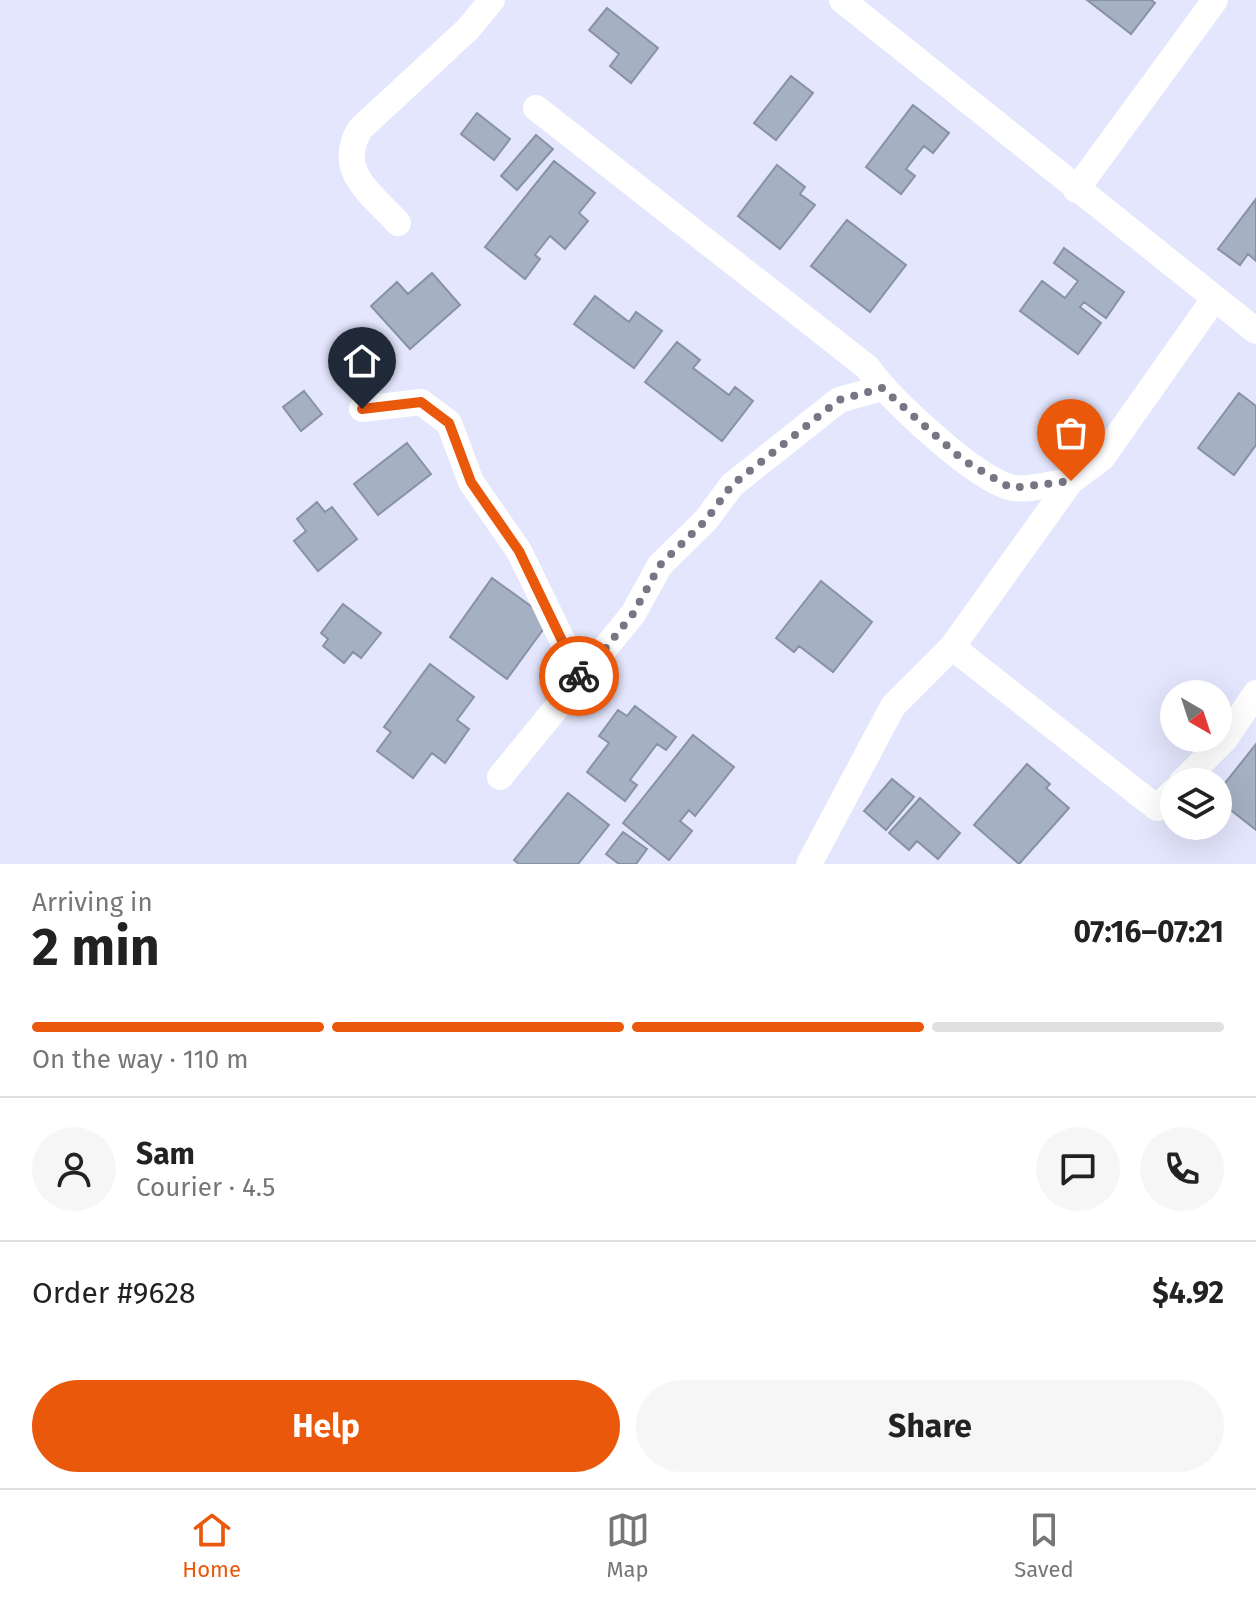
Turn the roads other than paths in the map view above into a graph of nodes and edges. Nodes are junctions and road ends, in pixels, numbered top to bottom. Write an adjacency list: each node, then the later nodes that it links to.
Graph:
1 (492, 0): 6 (street)
2 (842, 0): 5 (street)
3 (1209, 2): 5 (street)
4 (536, 108): 9 (street)
5 (1076, 190): 7 (street)
6 (398, 223)
7 (1214, 299): 8 (street); 11 (street)
8 (1256, 331)
9 (882, 388): 11 (street); 13 (street)
10 (362, 409): 13 (street)
11 (1071, 481): 12 (street)
12 (952, 647): 17 (street); 18 (street)
13 (581, 679): 16 (street)
14 (1256, 693): 15 (street)
15 (1196, 768)
16 (500, 777)
17 (1160, 805)
18 (809, 864)

